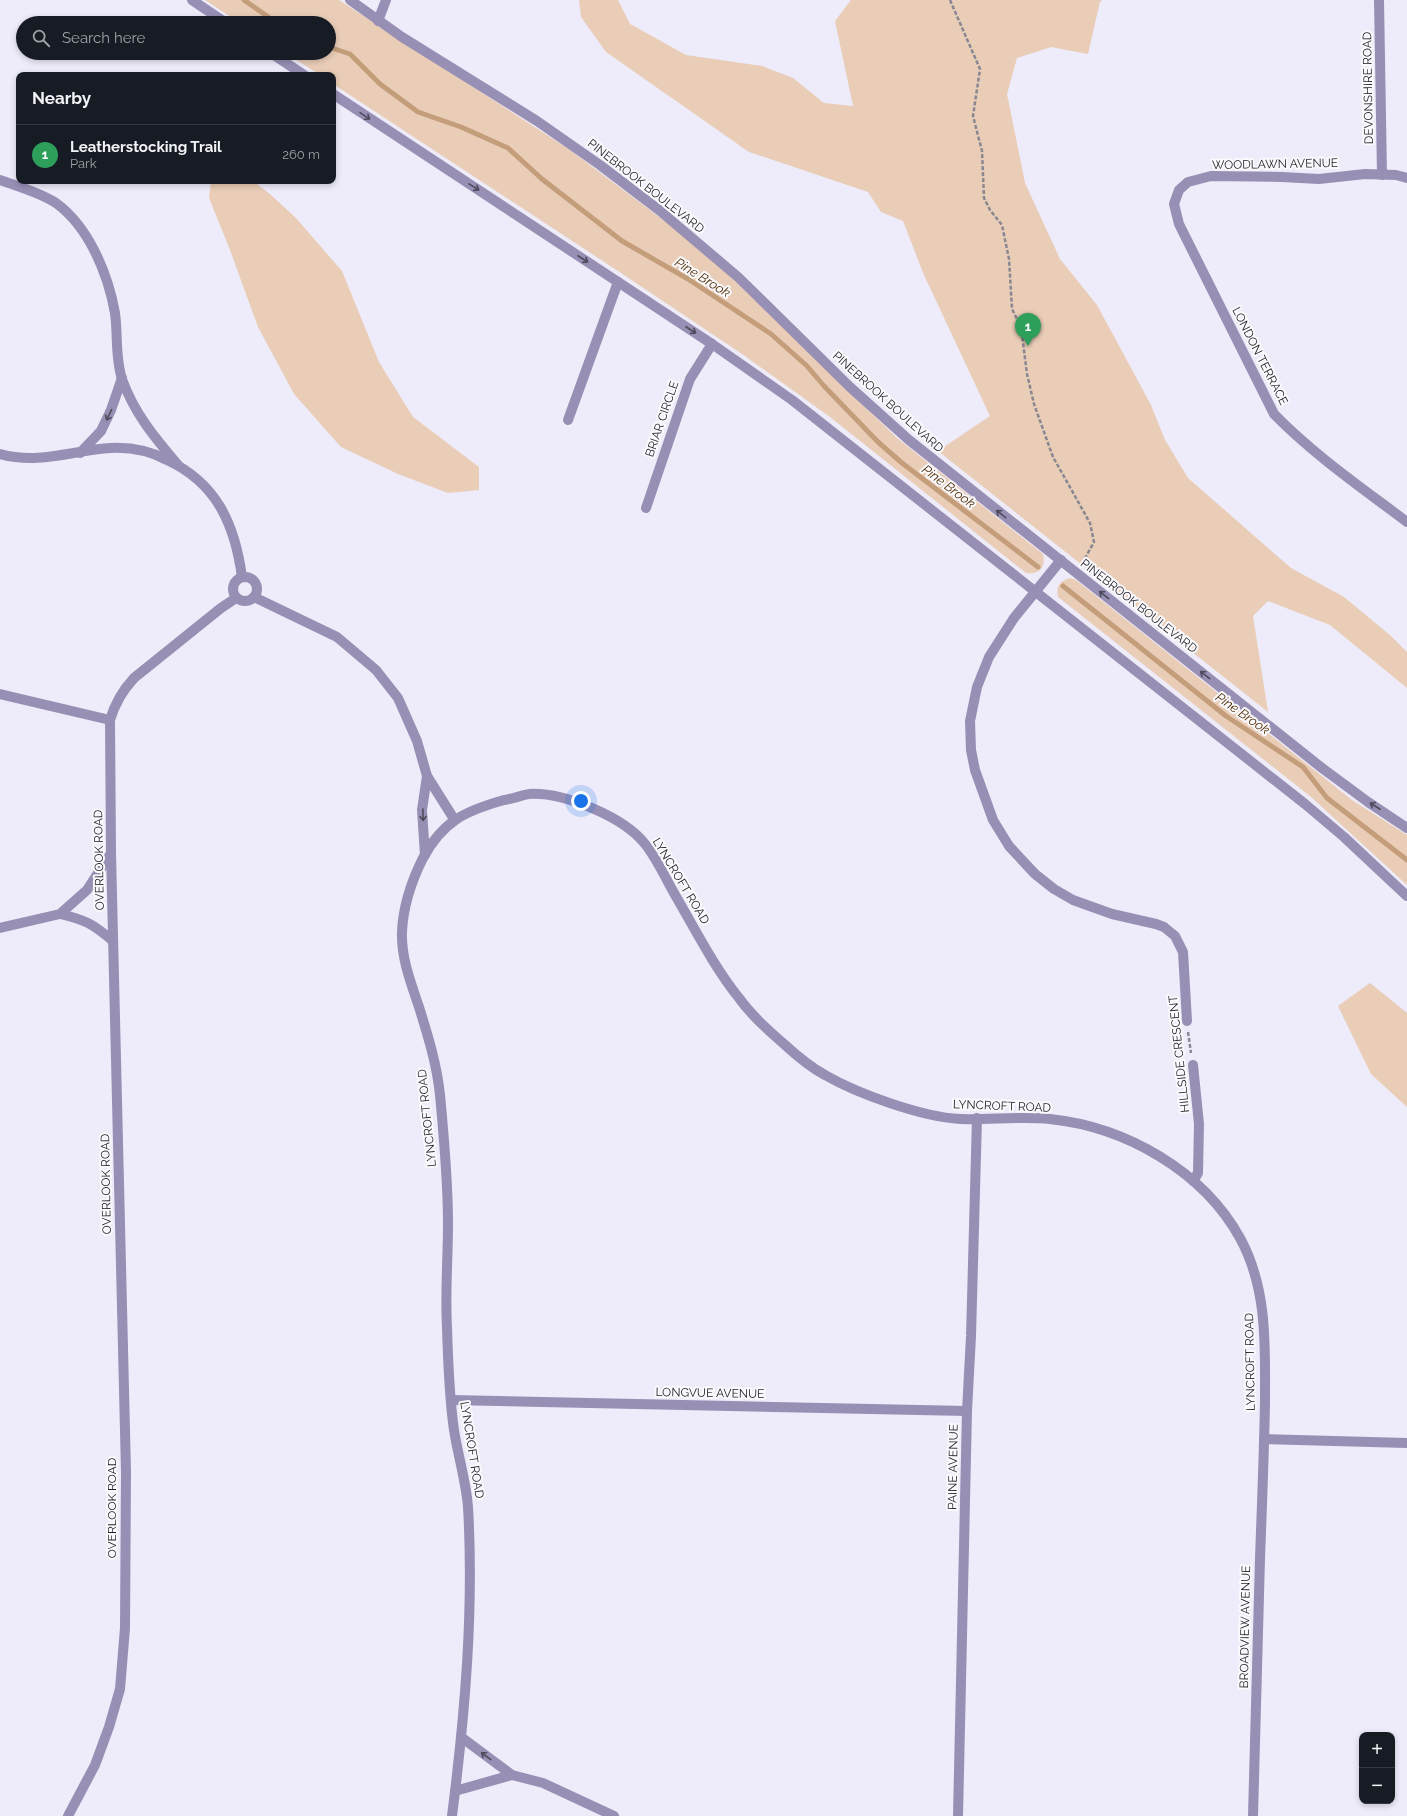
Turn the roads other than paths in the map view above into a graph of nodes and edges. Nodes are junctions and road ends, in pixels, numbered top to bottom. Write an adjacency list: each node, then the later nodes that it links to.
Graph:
1 (192, 0): 5 (street)
2 (350, 0): 6 (street, PINEBROOK BOULEVARD)
3 (386, 0): 6 (street)
4 (1379, 0): 10 (street, DEVONSHIRE ROAD)
5 (216, 16)
6 (378, 21): 23 (street, PINEBROOK BOULEVARD, one-way to 6)
7 (282, 60): 8 (street)
8 (300, 72)
9 (336, 96): 14 (street, one-way to 14)
10 (1382, 175): 11 (street, WOODLAWN AVENUE); 13 (street, WOODLAWN AVENUE)
11 (1407, 178)
12 (0, 180): 16 (street)
13 (1176, 198): 22 (street, LONDON TERRACE)
14 (618, 282): 15 (street, one-way to 15); 17 (street)
15 (712, 344): 21 (street, BRIAR CIRCLE); 25 (street)
16 (122, 378): 18 (street, one-way to 18); 20 (street)
17 (568, 420)
18 (80, 453): 19 (street); 20 (street)
19 (0, 454)
20 (178, 465): 24 (street)
21 (646, 508)
22 (1407, 522)
23 (1060, 560): 25 (street, HILLSIDE CRESCENT); 32 (street, PINEBROOK BOULEVARD, one-way to 23)
24 (242, 577): 26 (street); 27 (street)
25 (1036, 591): 35 (street); 39 (street, HILLSIDE CRESCENT)
26 (254, 597): 27 (street); 30 (street)
27 (236, 598): 29 (street, OVERLOOK ROAD)
28 (0, 694): 29 (street)
29 (110, 720): 33 (street, OVERLOOK ROAD)
30 (427, 776): 31 (street); 34 (street, one-way to 34)
31 (454, 820): 34 (street, LYNCROFT ROAD); 41 (street, LYNCROFT ROAD)
32 (1407, 828)
33 (111, 853): 36 (street); 38 (street, OVERLOOK ROAD)
34 (425, 855): 43 (street, LYNCROFT ROAD)
35 (1407, 896)
36 (60, 914): 37 (street); 38 (street)
37 (0, 928)
38 (113, 941): 50 (street, OVERLOOK ROAD)
39 (1187, 1021)
40 (1193, 1065): 42 (street, HILLSIDE CRESCENT)
41 (976, 1118): 42 (street, LYNCROFT ROAD); 44 (street, PAINE AVENUE)
42 (1193, 1181): 45 (street, LYNCROFT ROAD)
43 (451, 1400): 44 (street, LONGVUE AVENUE); 47 (street, LYNCROFT ROAD)
44 (967, 1411): 53 (street, PAINE AVENUE)
45 (1264, 1439): 46 (street); 54 (street, BROADVIEW AVENUE)
46 (1407, 1443)
47 (461, 1737): 48 (street, one-way to 47); 49 (street, LYNCROFT ROAD)
48 (512, 1775): 49 (street); 52 (street)
49 (455, 1791): 51 (street, LYNCROFT ROAD)
50 (68, 1816)
51 (452, 1816)
52 (614, 1816)
53 (958, 1816)
54 (1253, 1816)

